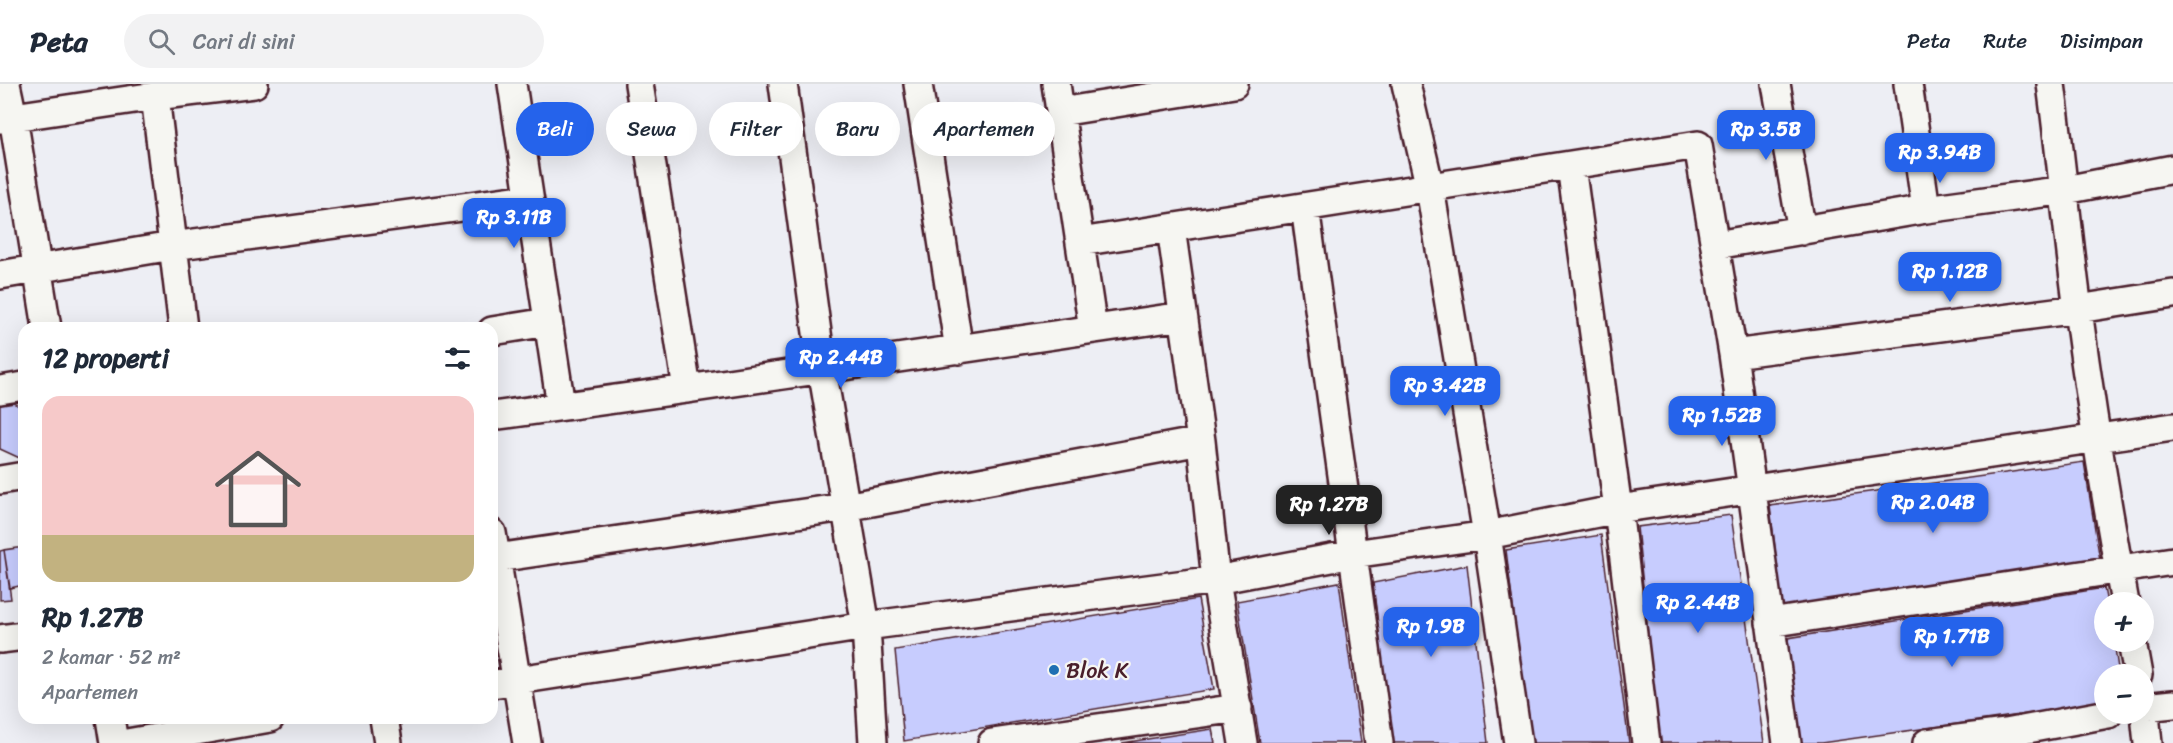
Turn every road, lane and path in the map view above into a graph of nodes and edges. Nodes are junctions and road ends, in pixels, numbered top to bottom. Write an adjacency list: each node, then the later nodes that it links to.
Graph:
1 (6, 84): 15 (street)
2 (254, 84): 13 (street)
3 (512, 84): 20 (street)
4 (639, 84): 42 (street)
5 (783, 84): 40 (street)
6 (918, 84): 38 (street)
7 (1056, 84): 14 (street)
8 (1234, 84): 14 (street)
9 (1406, 84): 18 (street)
10 (1776, 84): 24 (street)
11 (1908, 84): 22 (street)
12 (2051, 84): 19 (street)
13 (154, 96): 15 (street); 27 (street)
14 (1060, 112): 25 (street)
15 (6, 118): 28 (street)
16 (1570, 166): 18 (street); 26 (street); 53 (street)
17 (2173, 169): 19 (street)
18 (1430, 188): 21 (street); 54 (street)
19 (2065, 190): 22 (street); 31 (street)
20 (529, 198): 27 (street); 35 (street)
21 (1305, 207): 23 (street); 56 (street)
22 (1926, 208): 24 (street)
23 (1171, 228): 25 (street); 32 (street)
24 (1802, 231): 26 (street)
25 (1080, 242): 36 (street)
26 (1716, 245): 39 (street)
27 (172, 246): 28 (street); 34 (street)
28 (37, 270): 29 (street); 33 (street)
29 (0, 275)
30 (2173, 294): 31 (street)
31 (2078, 309): 39 (street); 47 (street)
32 (1183, 316): 36 (street); 48 (street)
33 (46, 322)
34 (182, 322)
35 (548, 322): 37 (street); 44 (street)
36 (1093, 329): 38 (street)
37 (498, 330)
38 (959, 350): 40 (street)
39 (1732, 354): 51 (street)
40 (822, 369): 42 (street); 52 (street)
41 (18, 387): 43 (street)
42 (687, 389): 44 (street)
43 (0, 390)
44 (561, 406): 45 (street)
45 (498, 415)
46 (2173, 427): 47 (street)
47 (2096, 438): 51 (street); 58 (street)
48 (1201, 441): 52 (street); 59 (street)
49 (18, 477): 50 (street)
50 (0, 480)
51 (1750, 490): 53 (street); 62 (street)
52 (844, 507): 55 (street); 63 (street)
53 (1618, 509): 54 (street); 85 (street)
54 (1487, 535): 56 (street); 84 (street)
55 (498, 546)
56 (1353, 554): 59 (street); 83 (street)
57 (2173, 561): 58 (street)
58 (2119, 570): 60 (street); 62 (street)
59 (1216, 580): 63 (street); 69 (street)
60 (2123, 592)
61 (498, 600): 66 (street)
62 (1770, 623): 86 (street)
63 (866, 626): 66 (street); 80 (street)
64 (18, 637): 65 (street)
65 (0, 639)
66 (504, 682): 79 (street)
67 (2173, 704): 68 (street)
68 (2154, 706)
69 (1238, 708): 81 (street); 82 (street)
70 (2094, 717): 75 (street)
71 (111, 724): 76 (street)
72 (385, 724): 78 (street)
73 (2146, 724): 88 (street)
74 (243, 728): 77 (street)
75 (2007, 738): 87 (street)
76 (114, 743)
77 (127, 743)
78 (388, 743)
79 (527, 743)
80 (873, 743)
81 (992, 743)
82 (1243, 743)
83 (1379, 743)
84 (1518, 743)
85 (1646, 743)
86 (1787, 743)
87 (1927, 743)
88 (2148, 743)

